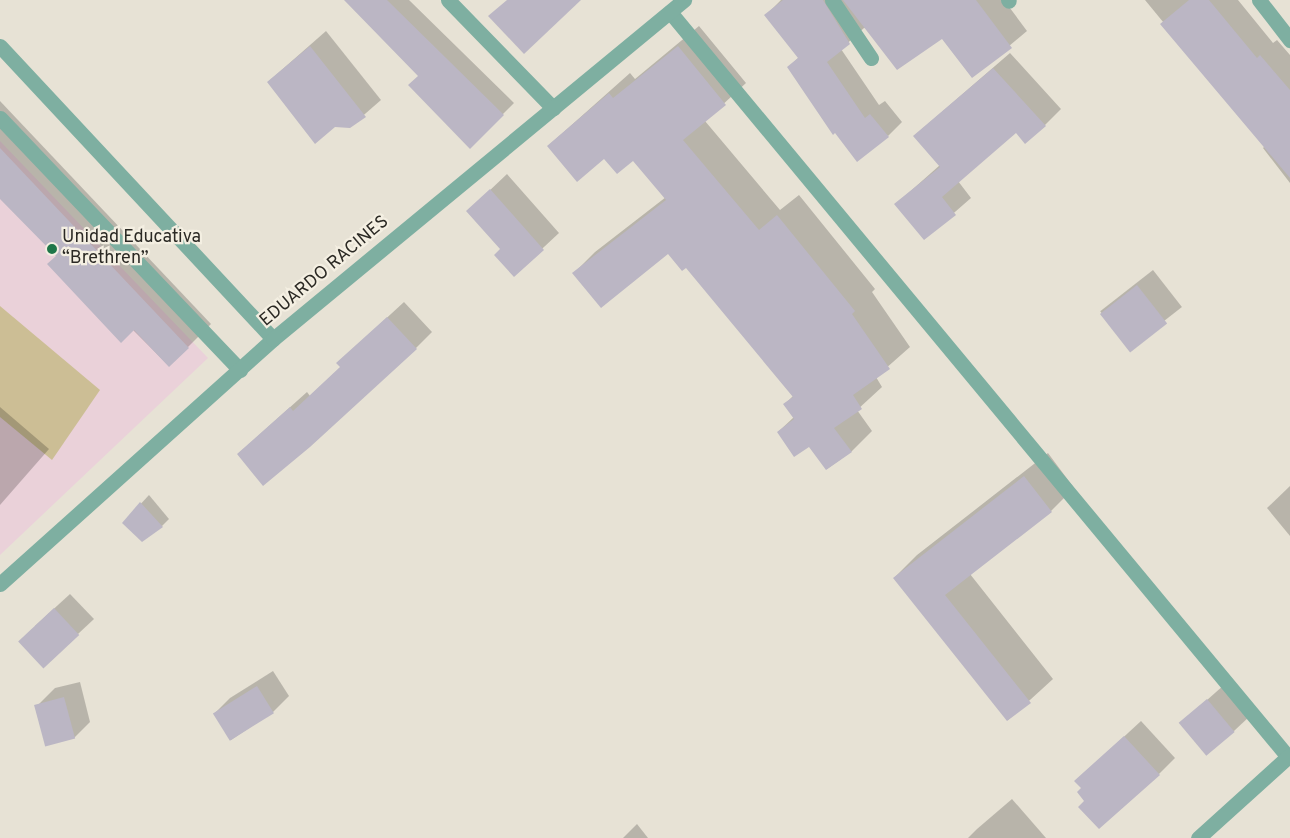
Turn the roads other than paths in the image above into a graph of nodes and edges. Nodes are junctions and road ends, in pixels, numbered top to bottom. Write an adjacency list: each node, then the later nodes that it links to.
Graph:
1 (448, 0): 9 (street)
2 (684, 0): 5 (street, EDUARDO RACINES)
3 (832, 0): 8 (street)
4 (1259, 0): 6 (street)
5 (670, 12): 9 (street, EDUARDO RACINES); 14 (street)
6 (1290, 40)
7 (0, 46): 11 (street)
8 (871, 58)
9 (553, 108): 11 (street, EDUARDO RACINES)
10 (0, 118): 12 (street)
11 (273, 339): 12 (street, EDUARDO RACINES)
12 (240, 370): 13 (street, EDUARDO RACINES)
13 (0, 584)
14 (1289, 756): 15 (street)
15 (1198, 838)

